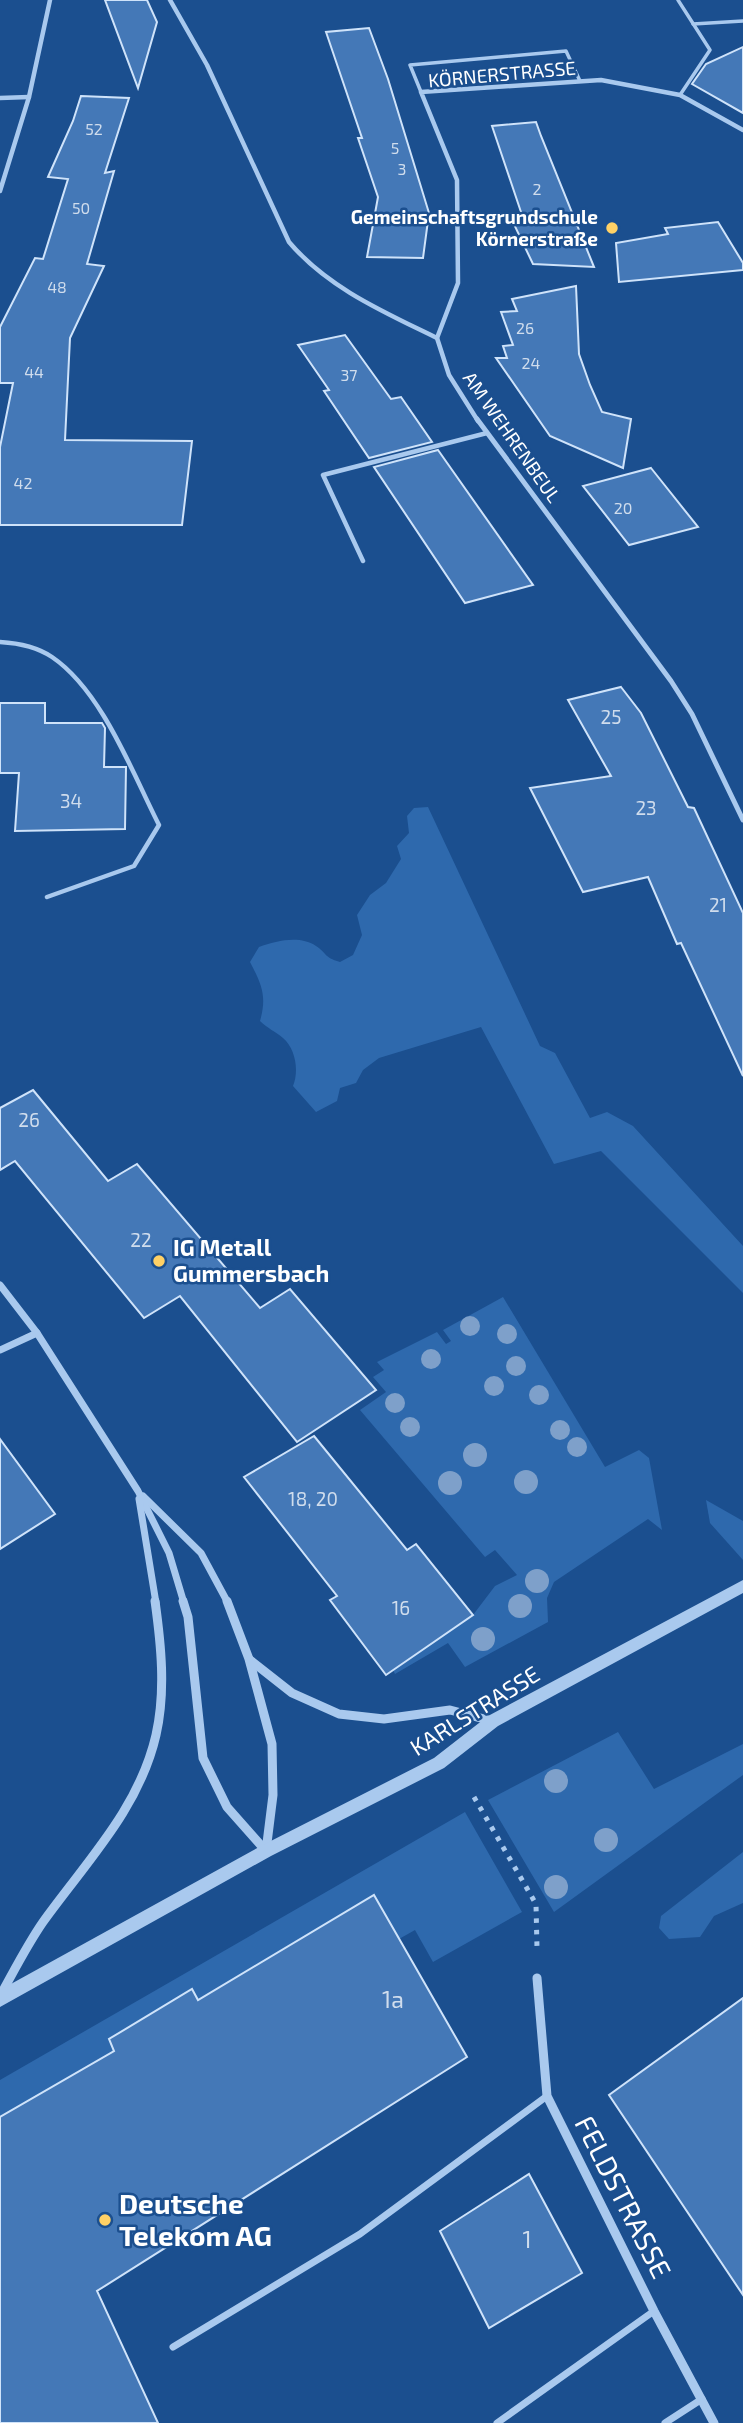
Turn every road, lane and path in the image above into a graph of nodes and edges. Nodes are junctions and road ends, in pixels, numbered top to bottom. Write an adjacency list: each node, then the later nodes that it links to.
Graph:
1 (50, 0): 9 (street)
2 (170, 0): 13 (street)
3 (678, 0): 5 (lane)
4 (743, 21): 5 (lane)
5 (693, 24): 8 (lane)
6 (580, 81): 7 (street, KÖRNERSTRASSE); 7 (lane); 8 (street, KÖRNERSTRASSE)
7 (421, 92): 13 (street, KÖRNERSTRASSE)
8 (680, 95): 11 (street, KÖRNERSTRASSE)
9 (29, 97): 10 (street); 12 (street)
10 (0, 98)
11 (743, 130)
12 (0, 191)
13 (437, 338): 14 (street, AM WEHRENBEUL)
14 (487, 433): 15 (lane); 17 (street, AM WEHRENBEUL)
15 (363, 561)
16 (0, 642): 18 (lane)
17 (743, 820)
18 (47, 897)
19 (0, 1285): 20 (street)
20 (37, 1333): 21 (street); 22 (street)
21 (0, 1350)
22 (138, 1491): 24 (street); 28 (street); 30 (street)
23 (743, 1586): 25 (street, KARLSTRASSE)
24 (249, 1659): 26 (street); 28 (street)
25 (567, 1681): 26 (street, KARLSTRASSE)
26 (493, 1721): 28 (street, KARLSTRASSE)
27 (474, 1797): 29 (path)
28 (267, 1851): 30 (street, KARLSTRASSE)
29 (537, 1978): 31 (street, FELDSTRASSE)
30 (0, 1997)
31 (547, 2096): 32 (street, FELDSTRASSE); 33 (lane)
32 (654, 2311): 34 (street, FELDSTRASSE); 35 (lane)
33 (173, 2347)
34 (702, 2399): 36 (lane); 37 (street, FELDSTRASSE)
35 (497, 2423)
36 (665, 2423)
37 (714, 2423)

